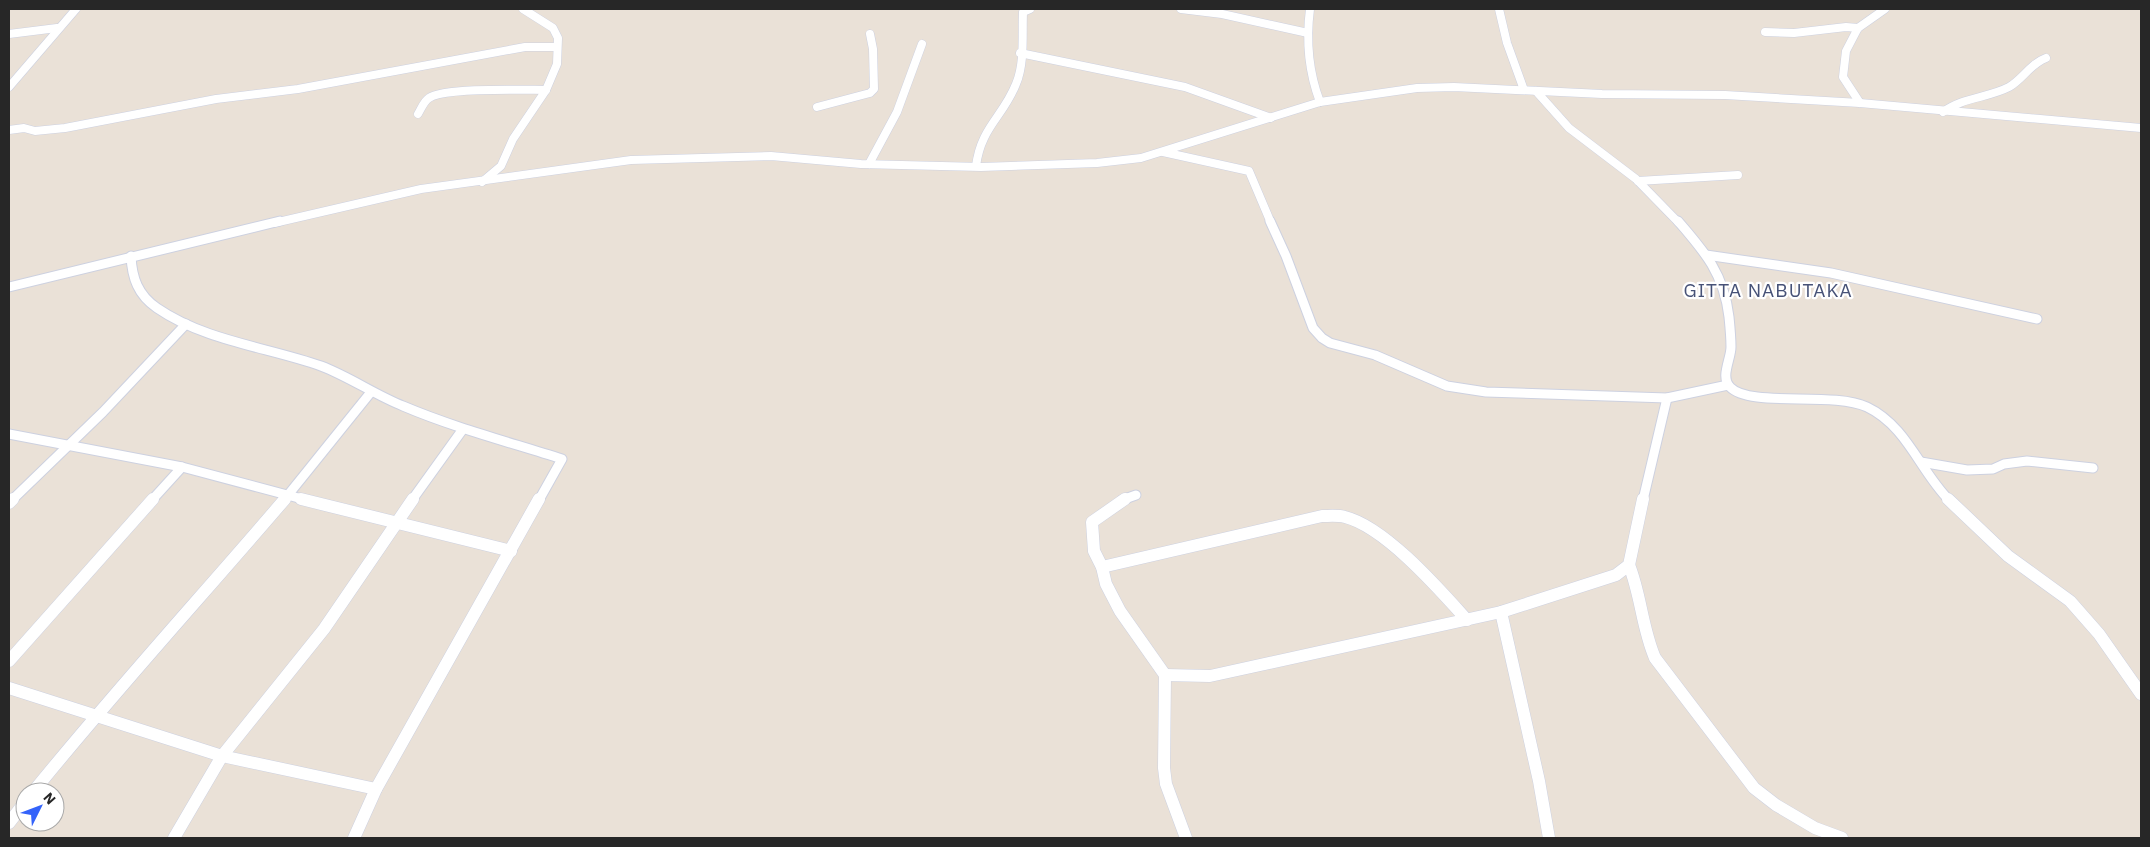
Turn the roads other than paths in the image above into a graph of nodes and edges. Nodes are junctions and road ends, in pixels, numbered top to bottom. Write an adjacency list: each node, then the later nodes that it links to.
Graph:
1 (76, 9): 8 (street)
2 (523, 9): 15 (street)
3 (1030, 9): 16 (street)
4 (1181, 9): 11 (street)
5 (1310, 9): 11 (street)
6 (1499, 9): 22 (street)
7 (1885, 9): 9 (street)
8 (57, 28): 12 (street); 19 (street)
9 (1858, 28): 10 (street); 25 (street)
10 (1765, 32)
11 (1308, 33): 24 (street)
12 (9, 34)
13 (870, 34): 26 (street)
14 (922, 44): 33 (street)
15 (556, 47): 21 (street); 31 (street)
16 (1020, 53): 29 (street); 34 (street)
17 (2046, 58): 27 (street)
18 (9, 74): 19 (street)
19 (19, 74): 20 (street)
20 (9, 87)
21 (546, 90): 28 (street); 37 (street)
22 (1524, 90): 23 (street); 24 (street)
23 (1536, 91): 25 (street); 36 (street)
24 (1320, 102): 29 (street)
25 (1860, 103): 27 (street)
26 (817, 107)
27 (1943, 112): 30 (street)
28 (418, 114)
29 (1271, 118): 32 (street)
30 (2141, 128)
31 (9, 130)
32 (1162, 152): 34 (street); 45 (street)
33 (869, 164): 34 (street); 37 (street)
34 (976, 166)
35 (1738, 175): 36 (street)
36 (1638, 180): 38 (street)
37 (482, 182): 39 (street)
38 (1706, 255): 41 (street); 43 (street)
39 (131, 256): 40 (street); 42 (street)
40 (9, 287)
41 (2037, 319)
42 (186, 324): 44 (street); 48 (street)
43 (1728, 385): 45 (street); 49 (street)
44 (371, 392): 46 (street); 53 (street)
45 (1667, 398): 57 (street)
46 (463, 429): 55 (street); 56 (street)
47 (9, 434): 48 (street)
48 (71, 445): 50 (street); 54 (street)
49 (1921, 462): 51 (street); 64 (street)
50 (182, 467): 53 (street); 61 (street)
51 (2093, 468)
52 (1136, 495): 58 (street)
53 (288, 496): 55 (street); 65 (street)
54 (9, 503)
55 (397, 521): 56 (street); 66 (street)
56 (511, 550): 68 (street)
57 (1629, 564): 59 (street); 73 (street)
58 (1102, 567): 60 (street); 62 (street)
59 (1501, 612): 60 (street); 72 (street)
60 (1467, 620): 62 (street)
61 (9, 661)
62 (1166, 675): 71 (street)
63 (9, 688): 65 (street)
64 (2141, 694)
65 (95, 716): 66 (street); 67 (street)
66 (222, 756): 68 (street); 69 (street)
67 (41, 782)
68 (376, 789): 70 (street)
69 (174, 838)
70 (354, 838)
71 (1186, 838)
72 (1549, 838)
73 (1842, 838)

